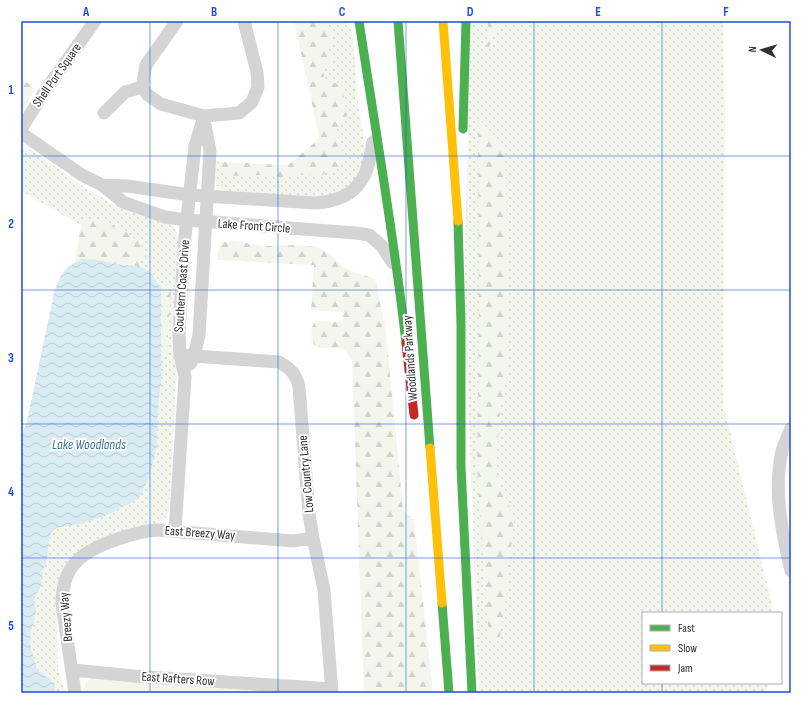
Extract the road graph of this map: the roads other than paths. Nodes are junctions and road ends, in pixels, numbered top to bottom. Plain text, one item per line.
1 (94, 21) edge
2 (177, 21) edge
3 (244, 21) edge
4 (359, 21) edge
5 (398, 21) edge
6 (443, 21) edge
7 (466, 21) edge
8 (142, 87) junction
9 (104, 113) dead end
10 (204, 116) junction
11 (21, 129) edge
12 (375, 130) junction
13 (21, 133) edge
14 (102, 185) junction
15 (190, 195) junction
16 (208, 196) junction
17 (187, 220) junction
18 (206, 222) junction
19 (458, 225) junction
20 (398, 271) junction
21 (180, 355) junction
22 (194, 356) junction
23 (185, 377) junction
24 (415, 424) dead end
25 (791, 428) edge
26 (175, 532) junction
27 (313, 538) junction
28 (90, 550) joint
29 (430, 565) dead end
30 (791, 571) edge
31 (446, 663) junction
32 (72, 670) junction
33 (332, 691) edge
34 (75, 693) edge
35 (449, 693) edge
36 (472, 693) edge

1 - 11 street, Shell Port Square
2 - 8 street
3 - 10 street
4 - 12 main road
5 - 31 main road, Woodlands Parkway
6 - 19 main road
7 - 19 main road
8 - 9 street
8 - 10 street
10 - 15 street, Southern Coast Drive
10 - 16 street, Southern Coast Drive
12 - 16 street, Lake Front Circle
12 - 20 main road
13 - 14 street, Lake Front Circle
14 - 15 street, Lake Front Circle
14 - 17 street, Lake Front Circle
15 - 16 street, Lake Front Circle
15 - 17 street, Southern Coast Drive
16 - 18 street, Southern Coast Drive
17 - 18 street, Lake Front Circle
17 - 21 street, Southern Coast Drive
18 - 20 street, Lake Front Circle
18 - 22 street, Southern Coast Drive
19 - 36 main road
20 - 24 main road
21 - 22 street, Low Country Lane
21 - 23 street, Southern Coast Drive
22 - 23 street, Southern Coast Drive
22 - 27 street, Low Country Lane
23 - 26 street, Southern Coast Drive
25 - 30 street
26 - 27 street, East Breezy Way
26 - 28 street, East Breezy Way
27 - 33 street, Low Country Lane
28 - 32 street, Breezy Way
29 - 31 main road
31 - 35 main road, Woodlands Parkway
32 - 33 street, East Rafters Row
32 - 34 street, Breezy Way

